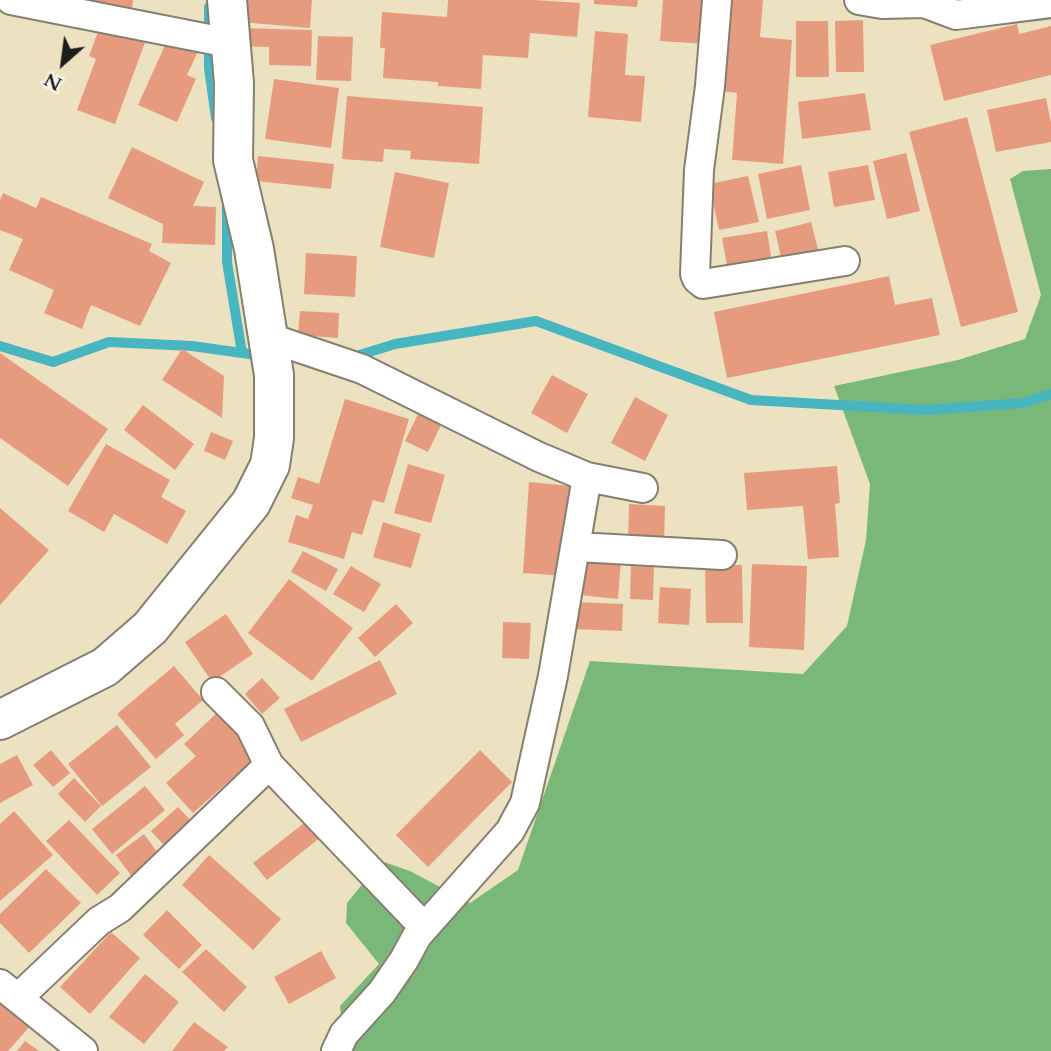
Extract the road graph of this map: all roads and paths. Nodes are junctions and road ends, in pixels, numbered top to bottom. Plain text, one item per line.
1 (11, 0) edge
2 (227, 0) edge
3 (717, 0) edge
4 (859, 0) edge
5 (1051, 2) edge
6 (214, 40) junction
7 (845, 261) dead end
8 (270, 353) junction
9 (587, 477) junction
10 (643, 488) dead end
11 (577, 547) junction
12 (722, 555) dead end
13 (216, 692) dead end
14 (0, 720) edge
15 (270, 765) junction
16 (424, 927) junction
17 (9, 991) edge
18 (83, 1051) edge
19 (335, 1051) edge

1 - 6 street
2 - 6 street
3 - 7 street
4 - 5 street
6 - 8 street
8 - 9 street
8 - 14 street
9 - 10 street
9 - 11 street
11 - 12 street
11 - 16 street
13 - 15 street
15 - 16 street
15 - 17 street
16 - 19 street
17 - 18 street

